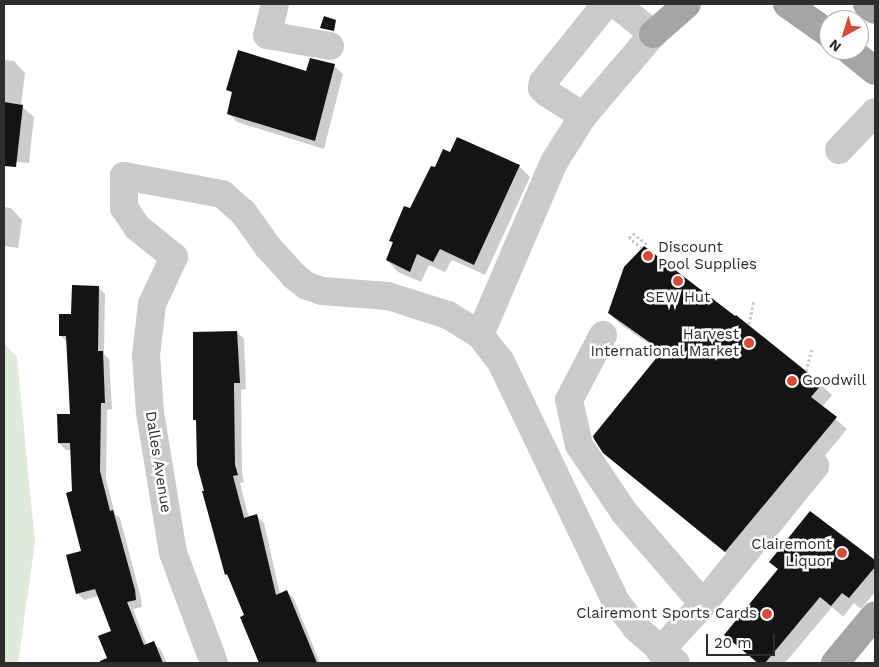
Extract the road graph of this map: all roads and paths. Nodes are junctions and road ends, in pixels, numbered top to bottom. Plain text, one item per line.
1 (275, 4) edge
2 (606, 4) edge
3 (616, 4) edge
4 (672, 4) edge
5 (686, 4) edge
6 (787, 4) edge
7 (867, 4) edge
8 (875, 10) edge
9 (819, 27) edge
10 (653, 34) junction
11 (330, 46) dead end
12 (861, 60) edge
13 (875, 71) edge
14 (875, 112) edge
15 (583, 116) junction
16 (840, 150) dead end
17 (647, 244) dead end
18 (642, 248) dead end
19 (754, 300) dead end
20 (748, 324) dead end
21 (480, 335) junction
22 (603, 335) dead end
23 (812, 348) dead end
24 (806, 371) dead end
25 (815, 466) dead end
26 (703, 604) junction
27 (875, 615) edge
28 (668, 657) edge
29 (214, 663) edge
30 (835, 663) edge

1 - 11 street
2 - 15 street
3 - 10 street
4 - 10 main road
5 - 10 main road
6 - 9 main road
7 - 8 main road
10 - 15 street
12 - 13 main road
14 - 16 street
15 - 21 street
17 - 18 path
19 - 20 path
21 - 28 street
21 - 29 street, Dalles Avenue
22 - 26 street
23 - 24 path
25 - 26 street
26 - 28 street
27 - 30 main road

